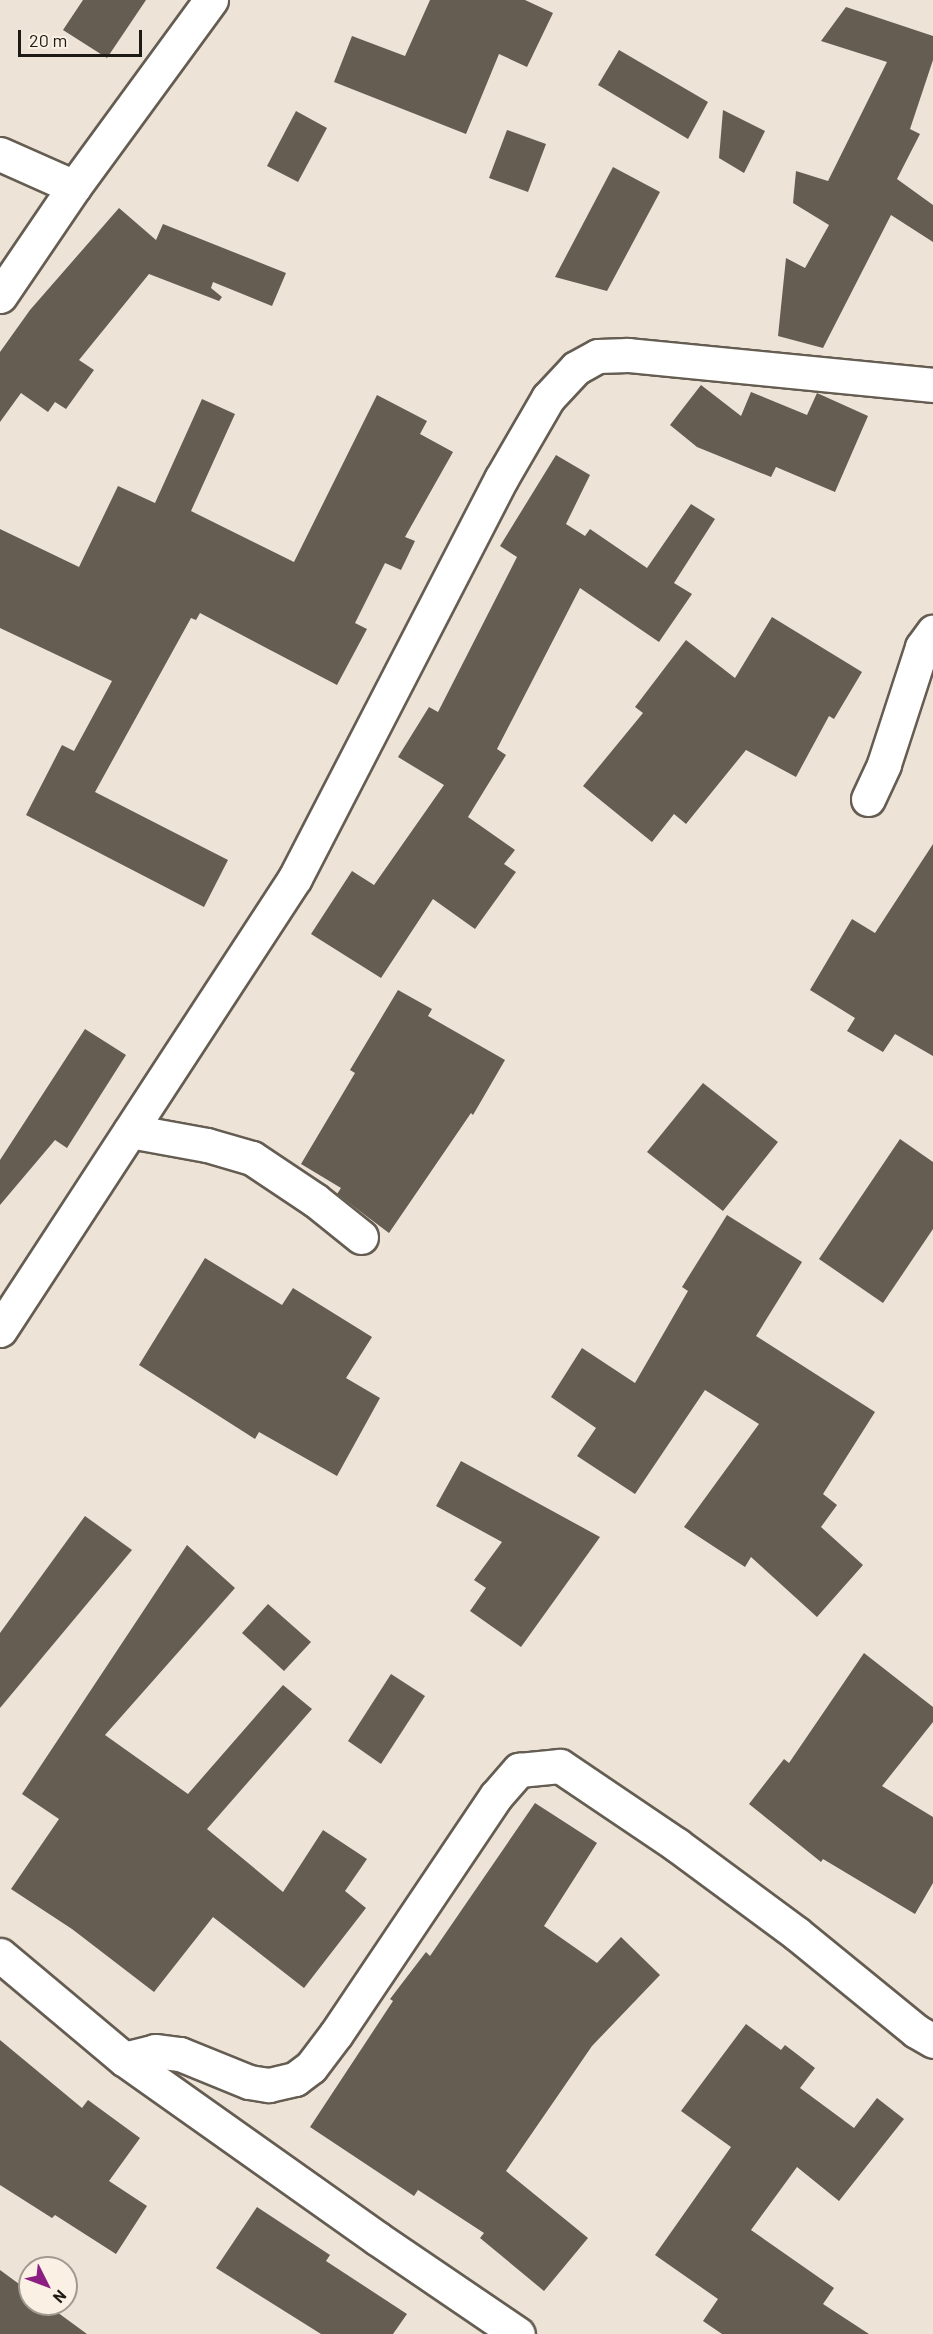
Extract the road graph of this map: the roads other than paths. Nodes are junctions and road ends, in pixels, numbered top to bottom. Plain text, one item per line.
1 (211, 0) edge
2 (0, 154) edge
3 (74, 187) junction
4 (0, 296) edge
5 (933, 385) edge
6 (933, 632) edge
7 (868, 799) dead end
8 (130, 1131) junction
9 (361, 1237) dead end
10 (0, 1330) edge
11 (0, 1955) edge
12 (933, 2041) edge
13 (124, 2059) junction
14 (518, 2334) edge

1 - 3 street
2 - 3 street
3 - 4 street
5 - 8 street
6 - 7 street
8 - 9 street
8 - 10 street
11 - 13 street
12 - 13 street
13 - 14 street

